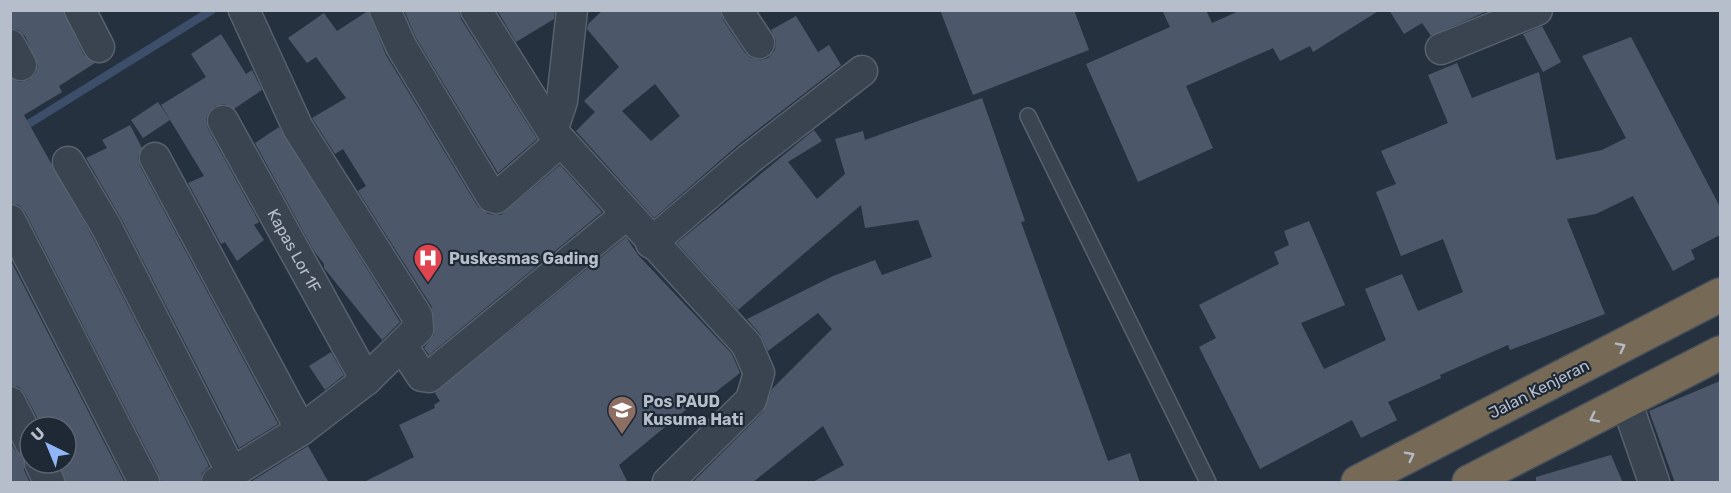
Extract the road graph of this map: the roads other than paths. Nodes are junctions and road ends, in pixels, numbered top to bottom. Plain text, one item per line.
1 (80, 10) edge
2 (385, 10) edge
3 (476, 10) edge
4 (572, 10) edge
5 (737, 10) edge
6 (1537, 10) edge
7 (247, 17) edge
8 (759, 43) dead end
9 (99, 47) dead end
10 (1441, 49) dead end
11 (862, 71) dead end
12 (1028, 116) dead end
13 (223, 122) dead end
14 (556, 137) junction
15 (155, 158) dead end
16 (68, 162) dead end
17 (627, 214) junction
18 (10, 220) edge
19 (651, 243) junction
20 (1720, 295) edge
21 (402, 346) junction
22 (1720, 353) edge
23 (366, 380) junction
24 (1626, 401) junction
25 (10, 402) edge
26 (18, 418) edge
27 (301, 430) junction
28 (225, 478) edge
29 (144, 483) edge
30 (668, 483) edge
31 (1208, 483) edge
32 (1358, 483) edge
33 (1469, 483) edge
34 (1654, 483) edge

1 - 9 street
2 - 14 street
3 - 14 street
4 - 14 street
5 - 8 street
6 - 10 street
7 - 21 street
11 - 19 street
12 - 31 lane
13 - 23 street, Kapas Lor 1F
14 - 17 street
15 - 27 street
16 - 28 street
17 - 19 street
17 - 21 street
18 - 29 street
19 - 30 street
32 -> 20 highway, Jalan Kenjeran
21 - 23 street
22 - 24 highway
23 - 27 street
24 -> 33 highway
24 - 34 street
25 - 26 street
27 - 28 street

